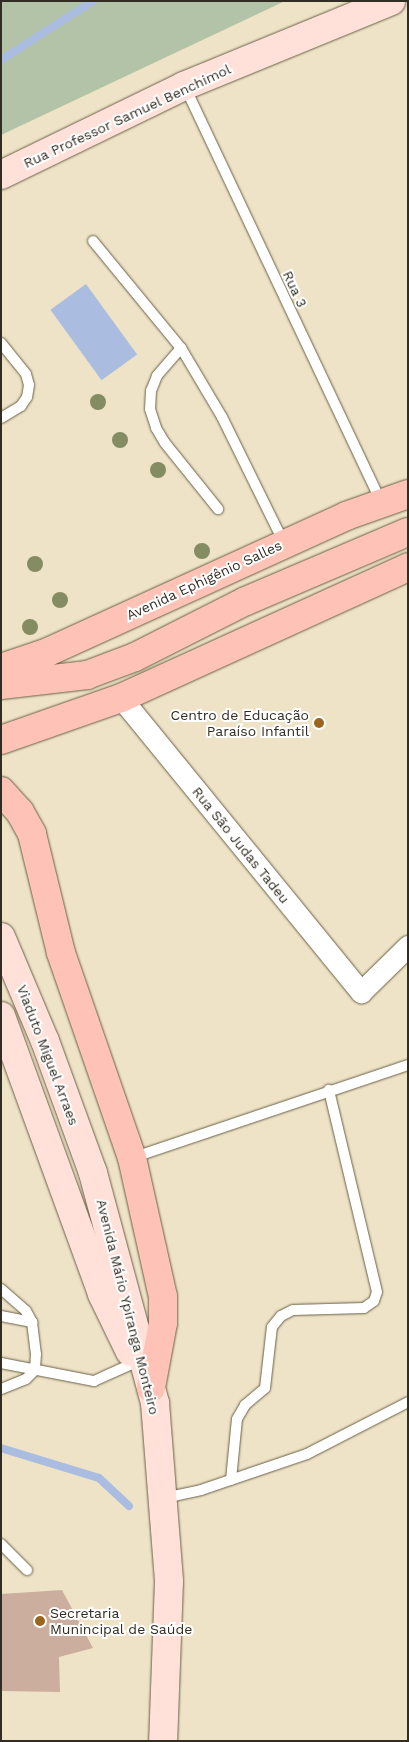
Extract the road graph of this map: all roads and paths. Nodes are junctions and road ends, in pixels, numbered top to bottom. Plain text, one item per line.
1 (391, 1) edge
2 (184, 86) junction
3 (1, 175) edge
4 (92, 242) dead end
5 (1, 343) edge
6 (181, 348) junction
7 (1, 418) edge
8 (408, 494) edge
9 (382, 503) junction
10 (218, 509) dead end
11 (408, 532) edge
12 (284, 543) junction
13 (408, 567) edge
14 (1, 668) edge
15 (1, 686) edge
16 (121, 698) junction
17 (1, 740) edge
18 (1, 791) edge
19 (1, 937) edge
20 (408, 946) edge
21 (1, 1016) edge
22 (408, 1066) edge
23 (329, 1090) junction
24 (132, 1158) junction
25 (93, 1173) joint
26 (1, 1289) edge
27 (1, 1316) edge
28 (32, 1322) junction
29 (136, 1362) junction
30 (1, 1363) edge
31 (35, 1370) junction
32 (151, 1388) junction
33 (1, 1389) edge
34 (408, 1402) edge
35 (231, 1480) junction
36 (164, 1498) junction
37 (1, 1544) edge
38 (27, 1570) dead end
39 (163, 1741) edge

1 - 2 main road, Rua Professor Samuel Benchimol
2 - 3 main road, Rua Professor Samuel Benchimol
2 - 9 lane, Rua 3
4 - 6 lane
5 - 7 lane
6 - 10 lane
6 - 12 lane
8 - 9 main road, Avenida Ephigênio Salles
9 - 12 main road, Avenida Ephigênio Salles
11 - 15 main road
12 - 14 main road, Avenida Ephigênio Salles
13 - 16 main road
16 - 17 main road
16 - 20 street, Rua São Judas Tadeu
18 - 24 main road
19 - 25 main road, Viaduto Miguel Arraes
21 - 29 main road
22 - 23 lane
23 - 24 lane
23 - 35 lane
24 - 32 main road
25 - 32 main road, Avenida Mário Ypiranga Monteiro
26 - 28 lane
27 - 28 lane
28 - 31 lane
29 - 31 lane
29 - 32 main road
30 - 31 lane
31 - 33 lane
32 - 36 main road, Avenida Mário Ypiranga Monteiro
34 - 35 lane
35 - 36 lane
36 - 39 main road, Avenida Mário Ypiranga Monteiro
37 - 38 lane

